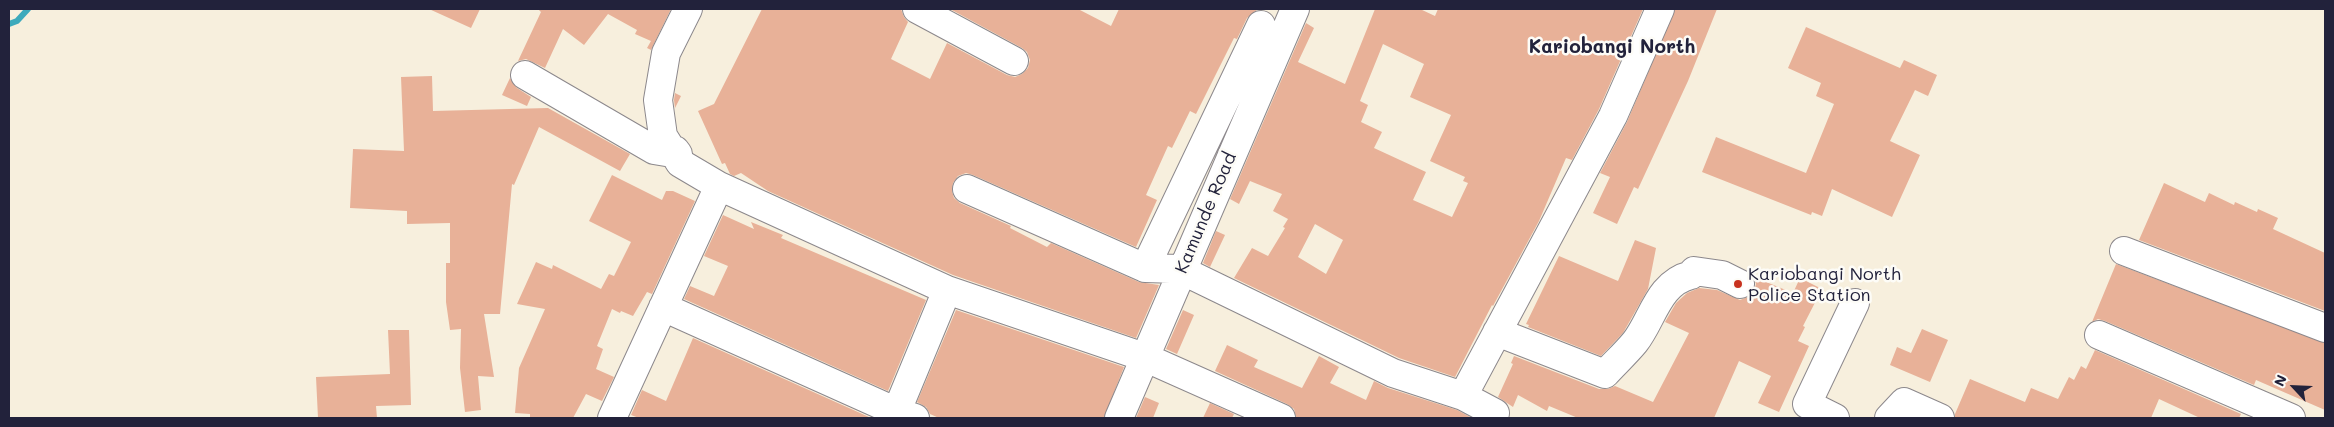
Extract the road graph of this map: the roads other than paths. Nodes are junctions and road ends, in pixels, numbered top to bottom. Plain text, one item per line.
1 (688, 9) edge
2 (917, 9) edge
3 (1296, 9) edge
4 (1660, 9) edge
5 (1262, 25) dead end
6 (1014, 61) dead end
7 (525, 74) dead end
8 (663, 136) junction
9 (719, 186) junction
10 (967, 189) dead end
11 (2124, 251) dead end
12 (1145, 268) junction
13 (1740, 284) dead end
14 (946, 290) junction
15 (1854, 303) dead end
16 (663, 307) junction
17 (2325, 328) edge
18 (1497, 332) junction
19 (2099, 335) dead end
20 (1144, 357) junction
21 (1464, 396) junction
22 (902, 416) edge
23 (1499, 416) edge
24 (612, 418) edge
25 (1119, 418) edge
26 (1280, 418) edge
27 (1835, 418) edge
28 (1889, 418) edge
29 (1940, 418) edge
30 (2291, 418) edge

1 - 8 street
2 - 6 street
3 - 20 street, Kamunde Road
4 - 18 street
5 - 12 street
7 - 8 street
8 - 9 street
9 - 14 street
9 - 16 street
10 - 12 street
11 - 17 street
12 - 21 street
13 - 18 street
14 - 20 street
14 - 22 street
15 - 27 street
16 - 22 street
16 - 24 street
18 - 21 street
19 - 30 street
20 - 25 street, Kamunde Road
20 - 26 street
21 - 23 street
28 - 29 street

